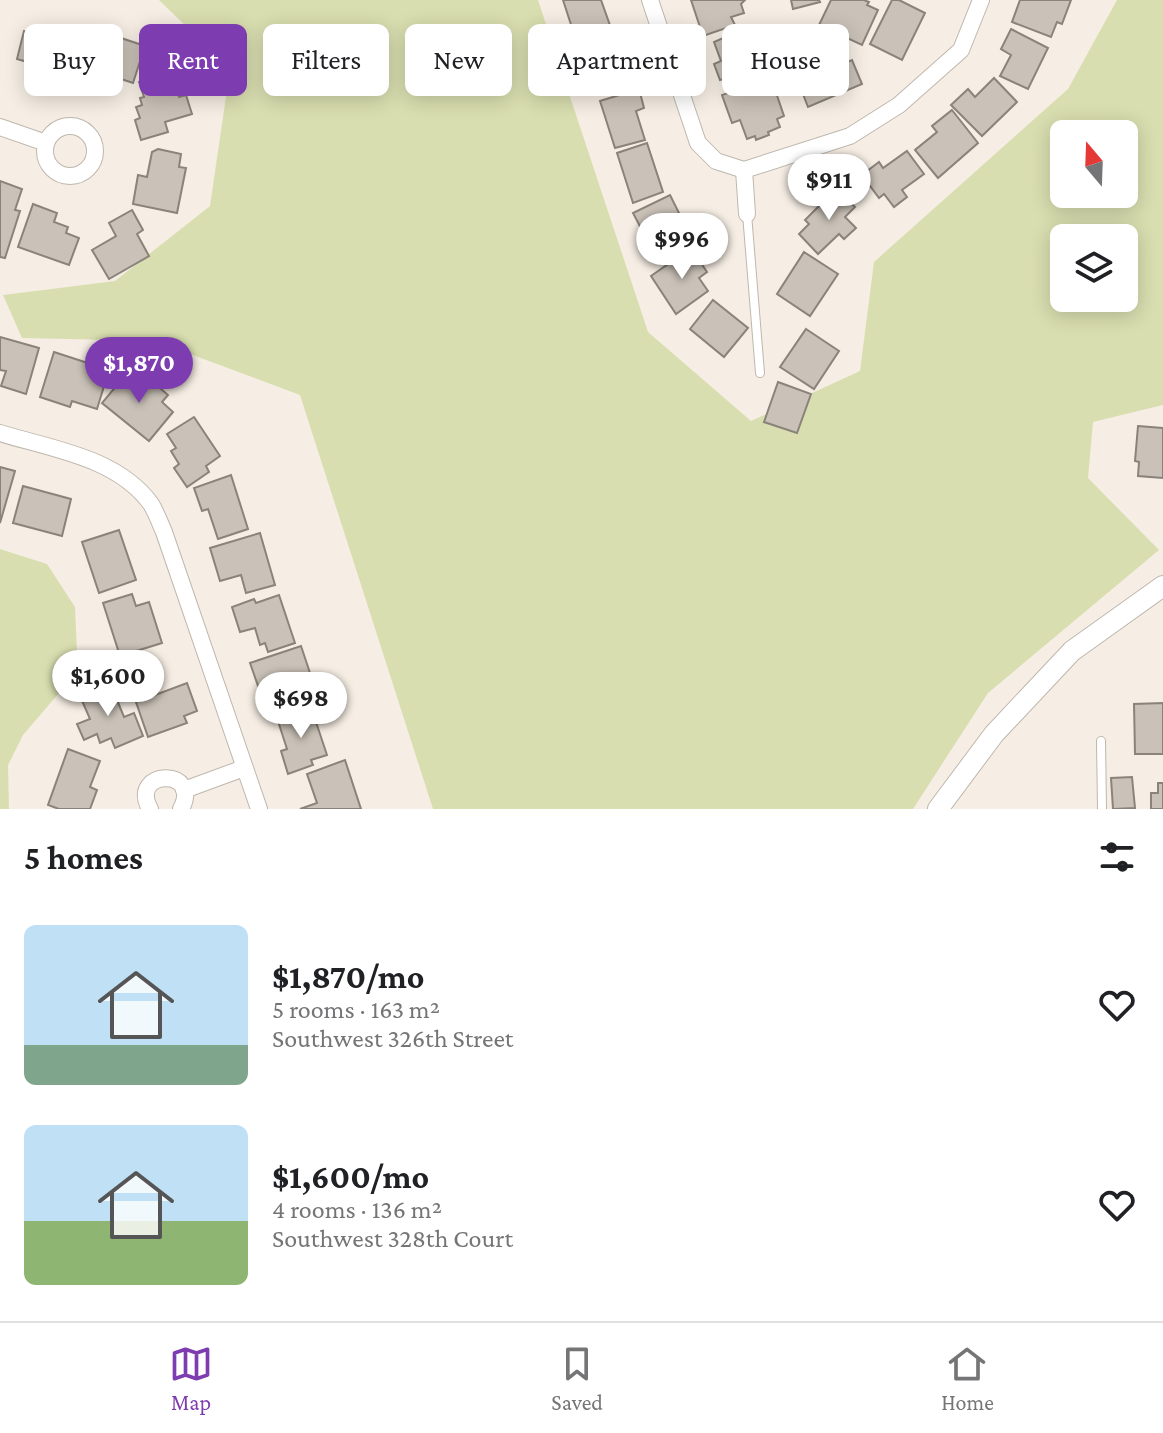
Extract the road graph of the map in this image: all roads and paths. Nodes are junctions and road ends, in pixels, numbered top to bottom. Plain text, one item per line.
1 (650, 0) edge
2 (981, 0) edge
3 (0, 127) edge
4 (46, 143) dead end
5 (744, 170) junction
6 (747, 214) joint
7 (760, 373) dead end
8 (0, 433) edge
9 (1163, 586) edge
10 (1101, 741) dead end
11 (244, 768) junction
12 (184, 790) junction
13 (150, 809) edge
14 (181, 809) edge
15 (259, 809) edge
16 (938, 809) edge
17 (1102, 809) edge

1 - 5 street
2 - 5 street
3 - 4 street
5 - 6 street
6 - 7 lane
8 - 11 street
9 - 16 street
10 - 17 lane
11 - 12 street
11 - 15 street
12 - 13 street
12 - 14 street

